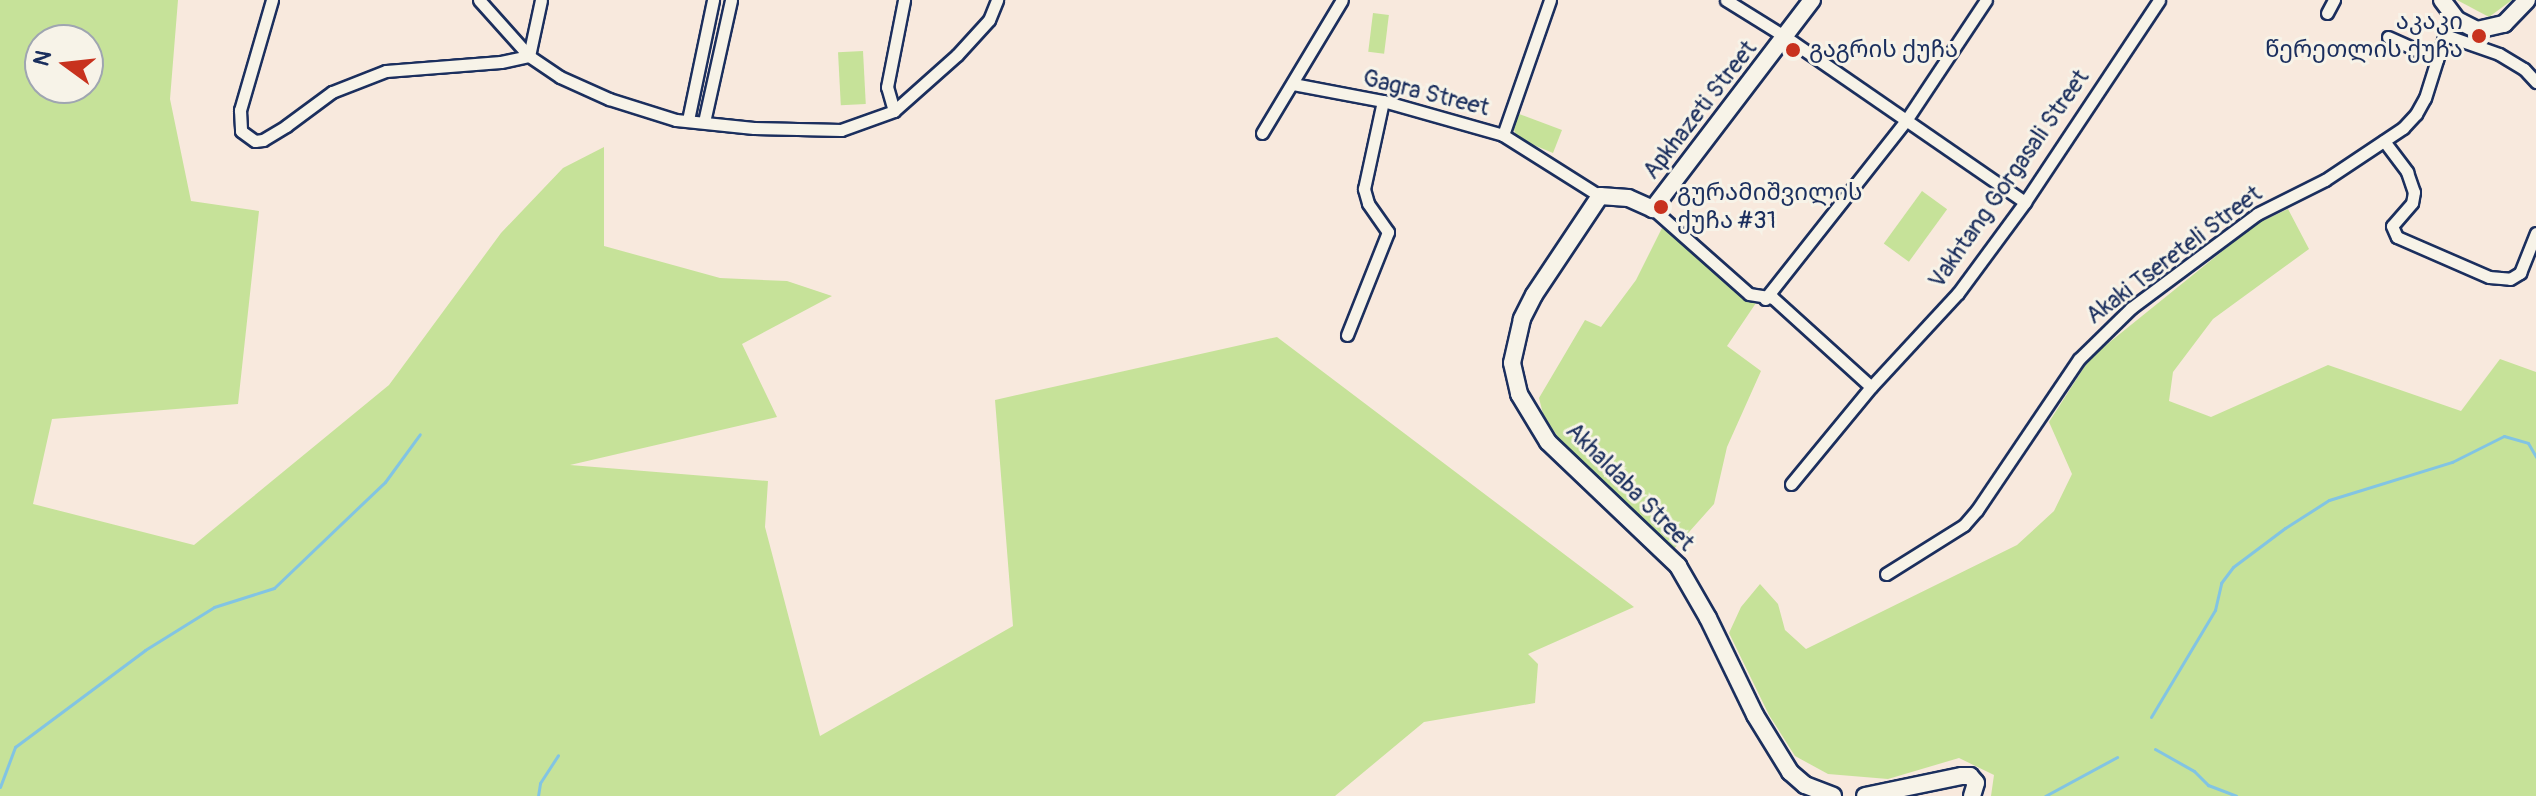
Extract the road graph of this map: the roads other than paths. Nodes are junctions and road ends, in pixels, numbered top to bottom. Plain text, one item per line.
1 (272, 0) edge
2 (479, 0) edge
3 (541, 0) edge
4 (713, 0) edge
5 (731, 0) edge
6 (904, 0) edge
7 (997, 0) edge
8 (1342, 0) edge
9 (1550, 0) edge
10 (1726, 0) edge
11 (1812, 0) edge
12 (1986, 0) edge
13 (2159, 0) edge
14 (2334, 0) edge
15 (2527, 0) edge
16 (2447, 7) edge
17 (2327, 13) dead end
18 (2445, 35) junction
19 (2388, 37) dead end
20 (1787, 38) junction
21 (529, 56) junction
22 (2437, 59) junction
23 (2536, 82) edge
24 (1293, 84) junction
25 (1383, 101) junction
26 (894, 111) junction
27 (688, 120) junction
28 (704, 122) junction
29 (1905, 122) junction
30 (1262, 133) dead end
31 (1503, 135) junction
32 (2384, 141) junction
33 (1600, 196) junction
34 (2025, 202) junction
35 (1653, 209) junction
36 (2536, 233) edge
37 (1765, 299) junction
38 (1347, 335) dead end
39 (1871, 387) junction
40 (1791, 484) dead end
41 (1886, 574) dead end
42 (1833, 796) edge
43 (1865, 796) edge
44 (1972, 796) edge

1 - 21 street
2 - 21 street
3 - 21 street
4 - 27 street
5 - 28 street
6 - 26 street
7 - 26 street
8 - 24 street
9 - 31 street, Gagra Street
10 - 20 street
11 - 20 street, Apkhazeti Street
12 - 29 street
13 - 34 street, Vakhtang Gorgasali Street
14 - 17 street
15 - 16 street
16 - 18 street, Akaki Tsereteli Street
18 - 22 street, Akaki Tsereteli Street
18 - 23 street
19 - 22 street
20 - 29 street
20 - 35 street, Apkhazeti Street
21 - 27 street
22 - 32 street, Akaki Tsereteli Street
24 - 25 street, Gagra Street
24 - 30 street
25 - 31 street, Gagra Street
25 - 38 street
26 - 28 street
27 - 28 street
29 - 34 street
29 - 37 street
31 - 33 street
32 - 36 street
32 - 41 street, Akaki Tsereteli Street
33 - 35 street
33 - 42 street, Akhaldaba Street
34 - 39 street, Vakhtang Gorgasali Street
35 - 37 street
37 - 39 street
39 - 40 street, Vakhtang Gorgasali Street
43 - 44 street

